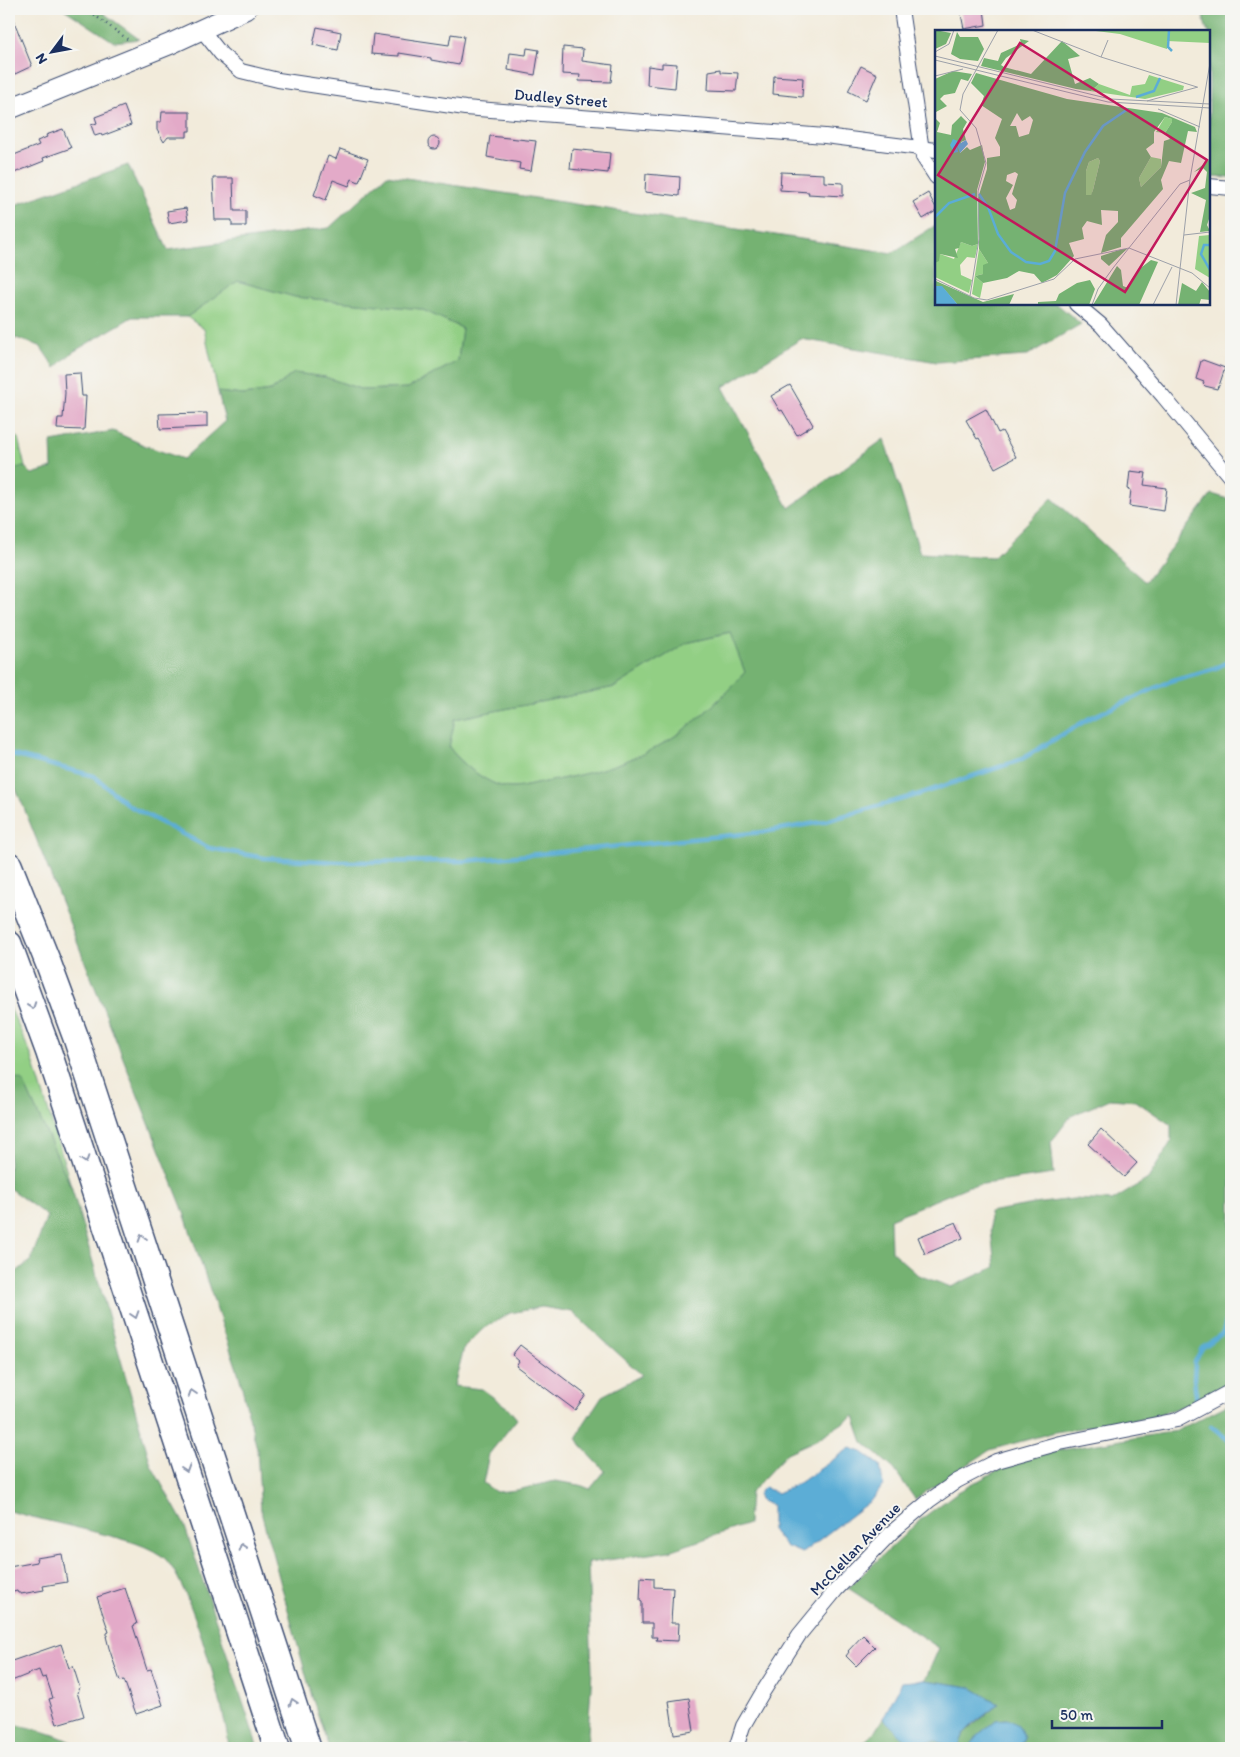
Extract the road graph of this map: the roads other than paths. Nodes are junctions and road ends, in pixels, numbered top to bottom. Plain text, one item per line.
1 (246, 9) edge
2 (901, 9) edge
3 (202, 30) junction
4 (9, 109) edge
5 (922, 147) junction
6 (935, 150) edge
7 (935, 175) edge
8 (1210, 186) edge
9 (1231, 188) edge
10 (1077, 305) edge
11 (1231, 478) edge
12 (9, 865) edge
13 (9, 944) edge
14 (1231, 1391) edge
15 (277, 1748) edge
16 (308, 1748) edge
17 (736, 1748) edge

1 - 3 main road
2 - 5 street
3 - 4 main road
3 - 5 street, Dudley Street
5 - 6 street, Dudley Street
5 - 7 street
8 - 9 street
10 - 11 street
16 -> 12 highway
13 -> 15 highway
14 - 17 street, McClellan Avenue

